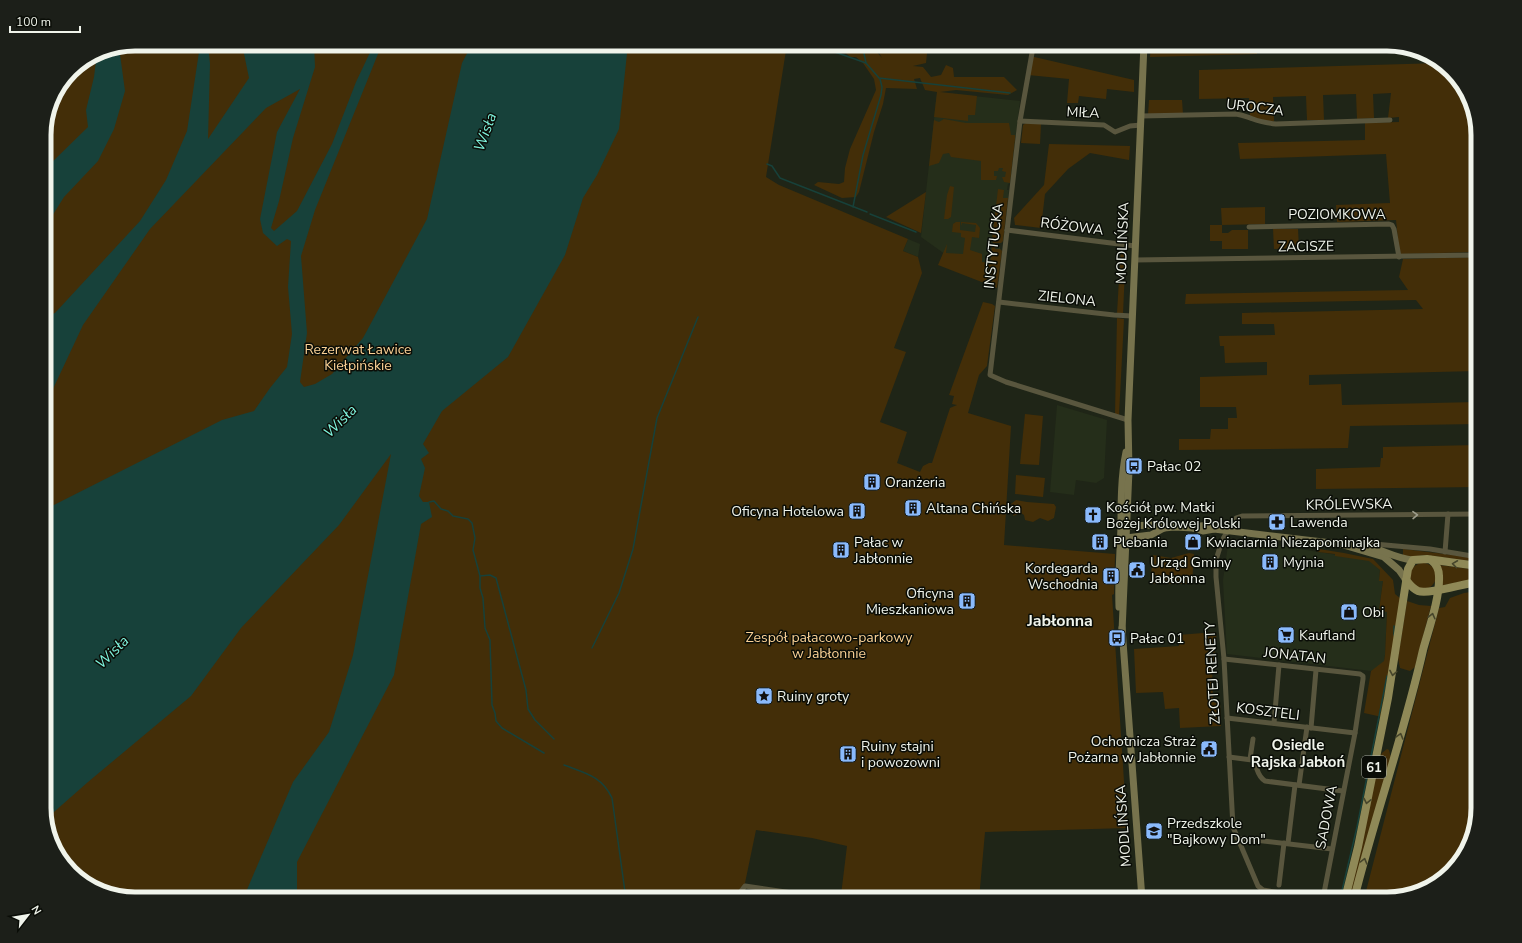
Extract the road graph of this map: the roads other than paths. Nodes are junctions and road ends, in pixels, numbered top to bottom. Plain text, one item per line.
1 (1032, 51) edge
2 (1144, 51) edge
3 (1141, 116) junction
4 (1390, 120) dead end
5 (1020, 121) junction
6 (1141, 125) junction
7 (1249, 227) dead end
8 (1007, 230) junction
9 (1135, 246) junction
10 (1471, 255) edge
11 (1399, 257) junction
12 (1134, 260) junction
13 (999, 302) junction
14 (1132, 316) junction
15 (1128, 420) junction
16 (1448, 514) junction
17 (1471, 514) edge
18 (1123, 528) junction
19 (1164, 528) junction
20 (1227, 531) junction
21 (1126, 538) junction
22 (1356, 543) junction
23 (1340, 544) junction
24 (1445, 552) junction
25 (1471, 556) edge
26 (1413, 560) junction
27 (1431, 560) junction
28 (1471, 565) edge
29 (1406, 580) junction
30 (1471, 583) edge
31 (1438, 590) junction
32 (1122, 631) junction
33 (1224, 659) junction
34 (1279, 665) junction
35 (1316, 670) junction
36 (1363, 676) joint
37 (1227, 718) junction
38 (1274, 723) junction
39 (1309, 727) junction
40 (1355, 733) junction
41 (1253, 740) dead end
42 (1229, 757) junction
43 (1250, 759) junction
44 (1297, 785) junction
45 (1343, 791) junction
46 (1237, 838) junction
47 (1286, 843) junction
48 (1332, 848) junction
49 (1279, 886) dead end
50 (740, 892) edge
51 (786, 892) edge
52 (1141, 892) edge
53 (1274, 892) edge
54 (1324, 892) edge
55 (1347, 892) edge
56 (1356, 892) edge

1 - 5 street, INSTYTUCKA
2 - 3 main road, MODLIŃSKA
3 - 4 street, UROCZA
3 - 6 main road, MODLIŃSKA
5 - 6 street, MIŁA
5 - 8 street, INSTYTUCKA
6 - 9 main road, MODLIŃSKA
7 - 11 street, POZIOMKOWA
8 - 9 street, RÓŻOWA
8 - 13 street, INSTYTUCKA
9 - 12 main road, MODLIŃSKA
10 - 11 street, ZACISZE
11 - 12 street, ZACISZE
12 - 14 main road, MODLIŃSKA
13 - 14 street, ZIELONA
13 - 15 street, INSTYTUCKA
14 - 15 main road, MODLIŃSKA
15 - 18 main road, MODLIŃSKA
16 - 17 street, KRÓLEWSKA
20 -> 16 street, KRÓLEWSKA
16 - 24 street
18 - 19 main road
18 - 21 main road, MODLIŃSKA
18 - 32 main road, MODLIŃSKA
19 - 20 main road
19 - 21 main road
20 - 23 main road
20 - 33 street, ZŁOTEJ RENETY
21 - 32 main road, MODLIŃSKA
22 - 23 main road
22 - 24 street
22 - 26 main road
23 - 29 main road
24 - 25 street
26 - 27 main road
26 - 29 main road, 61
28 -> 27 main road
27 - 31 main road
29 - 31 main road
29 -> 55 main road, 61
30 - 31 main road
56 -> 31 main road, 61
32 - 52 main road, MODLIŃSKA
33 - 34 street, JONATAN
33 - 37 street, ZŁOTEJ RENETY
34 - 35 street, JONATAN
34 - 38 street
35 - 36 street, JONATAN
35 - 39 street, KOSZTELI
36 - 40 street, SADOWA
37 - 38 street, KOSZTELI
37 - 42 street, ZŁOTEJ RENETY
38 - 39 street, KOSZTELI
39 - 40 street, KOSZTELI
39 - 44 street, KOSZTELI
40 - 45 street, SADOWA
41 - 43 street
42 - 43 street
42 - 46 street, ZŁOTEJ RENETY
43 - 44 street
44 - 45 street
44 - 47 street, KOSZTELI
45 - 48 street, SADOWA
46 - 47 street
46 - 53 street, ZŁOTEJ RENETY
47 - 48 street
47 - 49 street, KOSZTELI
48 - 54 street, SADOWA
50 - 51 street

